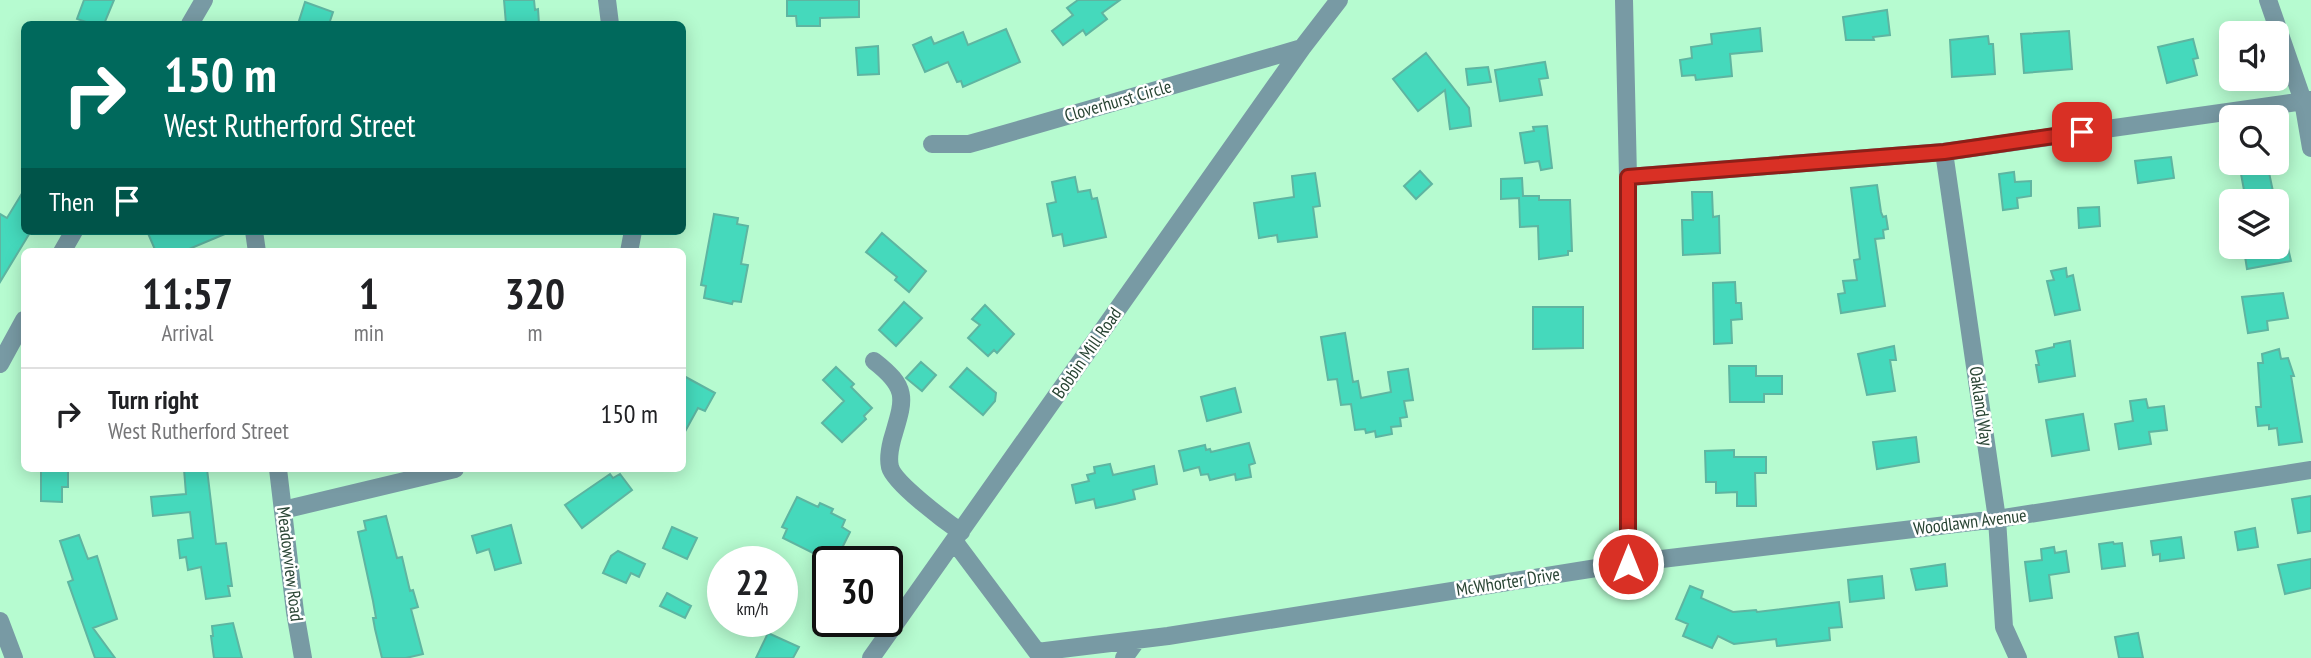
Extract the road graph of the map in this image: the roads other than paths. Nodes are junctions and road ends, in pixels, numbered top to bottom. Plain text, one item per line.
1 (204, 0) edge
2 (607, 0) edge
3 (1339, 0) edge
4 (1625, 0) edge
5 (2268, 0) edge
6 (192, 21) edge
7 (610, 21) edge
8 (1302, 48) junction
9 (2307, 100) edge
10 (932, 144) dead end
11 (2311, 148) edge
12 (1944, 152) junction
13 (1628, 177) junction
14 (21, 325) edge
15 (874, 361) dead end
16 (0, 363) edge
17 (2311, 470) edge
18 (278, 472) edge
19 (442, 472) edge
20 (283, 510) junction
21 (1997, 519) junction
22 (958, 537) junction
23 (1628, 564) junction
24 (0, 621) edge
25 (1137, 640) junction
26 (1039, 655) edge
27 (14, 658) edge
28 (303, 658) edge
29 (871, 658) edge
30 (1124, 658) edge
31 (2018, 658) edge

1 - 6 street
2 - 7 street
3 - 8 street, Bobbin Mill Road
4 - 13 street
5 - 9 street
8 - 10 street, Cloverhurst Circle
8 - 22 street, Bobbin Mill Road
9 - 11 street
9 - 12 street
12 - 13 street
12 - 21 street, Oakland Way
13 - 23 street
14 - 16 street
15 - 22 street, McWhorter Drive
17 - 21 street, Woodlawn Avenue
18 - 20 street, Meadowview Road
19 - 20 street
20 - 28 street, Meadowview Road
21 - 23 street, Woodlawn Avenue
21 - 31 street, Oakland Way
22 - 26 street, McWhorter Drive
22 - 29 street, Bobbin Mill Road
23 - 25 street, McWhorter Drive
24 - 27 street
25 - 26 street, McWhorter Drive
25 - 30 street

